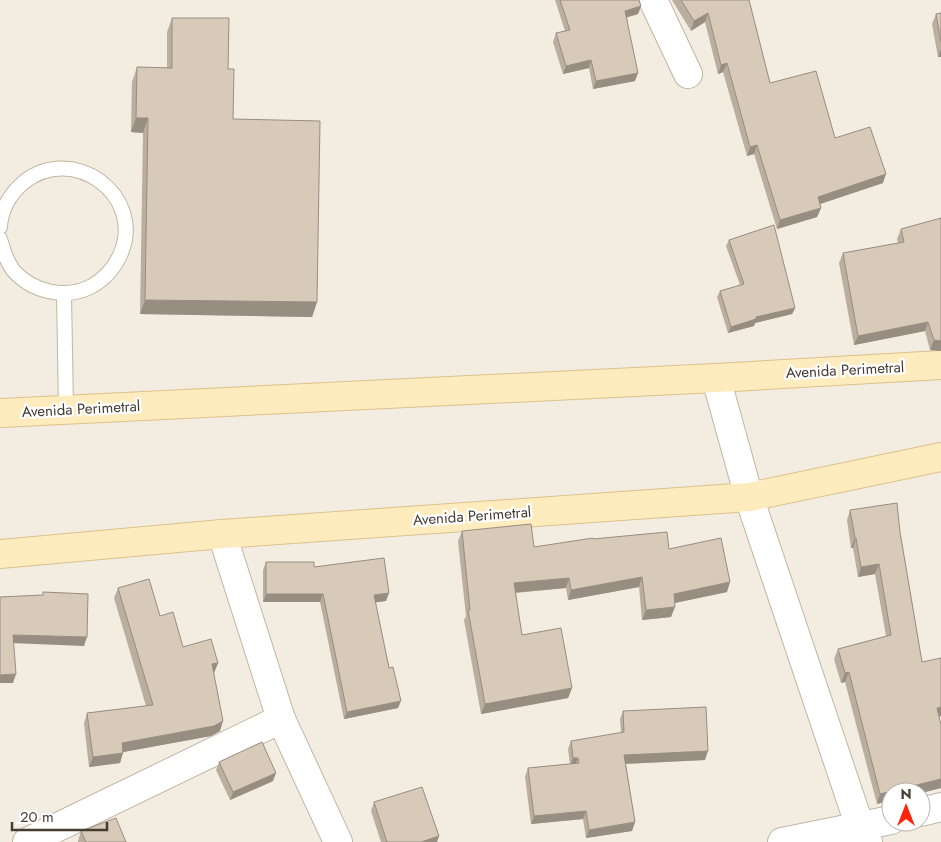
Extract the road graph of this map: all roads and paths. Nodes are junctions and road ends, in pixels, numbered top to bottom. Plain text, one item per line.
1 (653, 0) edge
2 (688, 74) dead end
3 (0, 227) edge
4 (0, 239) edge
5 (64, 293) junction
6 (941, 365) edge
7 (716, 378) junction
8 (66, 410) junction
9 (0, 413) edge
10 (941, 457) edge
11 (749, 497) junction
12 (222, 534) junction
13 (0, 554) edge
14 (281, 719) junction
15 (881, 825) edge
16 (864, 834) edge
17 (27, 842) edge
18 (338, 842) edge
19 (782, 842) edge

1 - 2 street
3 - 5 lane
4 - 5 lane
5 - 8 lane
6 - 7 main road, Avenida Perimetral
7 - 8 main road, Avenida Perimetral
7 - 11 street
8 - 9 main road, Avenida Perimetral
10 - 11 main road, Avenida Perimetral
11 - 12 main road, Avenida Perimetral
11 - 16 street
12 - 13 main road, Avenida Perimetral
12 - 14 street
14 - 17 street
14 - 18 street
15 - 16 street
16 - 19 street

